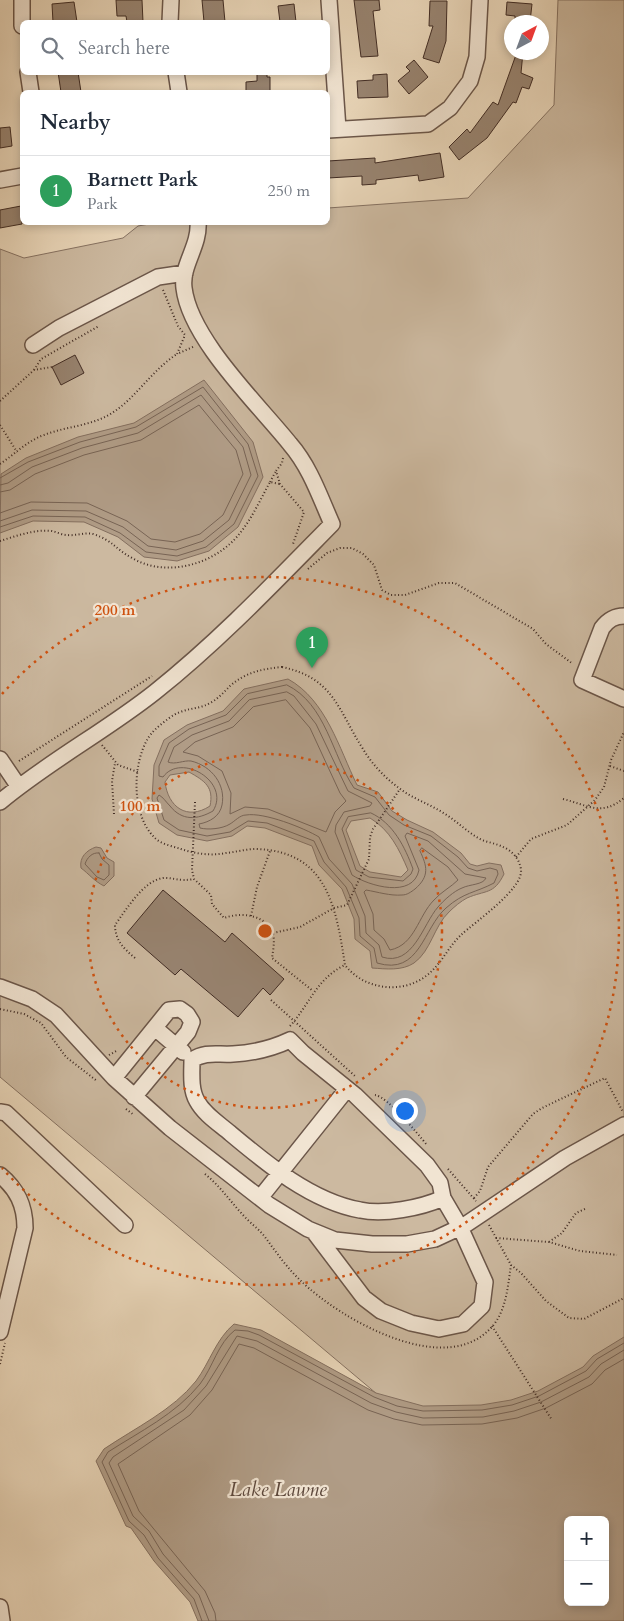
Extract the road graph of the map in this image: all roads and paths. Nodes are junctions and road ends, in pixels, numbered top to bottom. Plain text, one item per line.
1 (22, 0) edge
2 (171, 0) edge
3 (329, 0) edge
4 (480, 0) edge
5 (22, 20) edge
6 (170, 20) edge
7 (330, 20) edge
8 (330, 32) edge
9 (28, 75) edge
10 (176, 75) edge
11 (30, 90) edge
12 (179, 90) edge
13 (333, 130) edge
14 (20, 176) edge
15 (0, 180) edge
16 (198, 225) edge
17 (184, 272) junction
18 (99, 326) dead end
19 (185, 335) dead end
20 (33, 345) dead end
21 (196, 346) dead end
22 (177, 354) dead end
23 (52, 367) dead end
24 (34, 370) junction
25 (0, 401) edge
26 (0, 425) edge
27 (18, 452) junction
28 (283, 452) dead end
29 (0, 464) edge
30 (276, 471) junction
31 (270, 482) junction
32 (280, 484) junction
33 (0, 541) edge
34 (292, 545) dead end
35 (293, 564) junction
36 (624, 616) edge
37 (155, 674) dead end
38 (584, 675) junction
39 (624, 699) edge
40 (624, 732) edge
41 (95, 735) junction
42 (115, 763) junction
43 (3, 764) edge
44 (610, 766) junction
45 (624, 771) edge
46 (138, 772) junction
47 (19, 787) junction
48 (400, 789) junction
49 (624, 798) edge
50 (563, 799) dead end
51 (0, 802) edge
52 (195, 802) dead end
53 (589, 808) junction
54 (114, 814) dead end
55 (270, 851) junction
56 (194, 853) junction
57 (516, 857) junction
58 (194, 879) junction
59 (334, 908) junction
60 (251, 916) junction
61 (273, 933) junction
62 (135, 958) dead end
63 (345, 964) junction
64 (0, 987) edge
65 (313, 992) junction
66 (155, 1028) junction
67 (288, 1028) dead end
68 (176, 1046) junction
69 (125, 1047) dead end
70 (192, 1060) junction
71 (100, 1063) junction
72 (114, 1078) junction
73 (347, 1089) junction
74 (134, 1096) junction
75 (0, 1112) edge
76 (624, 1114) edge
77 (624, 1125) edge
78 (279, 1172) junction
79 (0, 1175) edge
80 (260, 1198) junction
81 (443, 1198) junction
82 (474, 1198) dead end
83 (585, 1209) dead end
84 (124, 1224) dead end
85 (460, 1227) junction
86 (313, 1231) junction
87 (496, 1238) dead end
88 (549, 1242) junction
89 (617, 1255) dead end
90 (492, 1326) dead end
91 (0, 1332) edge
92 (552, 1420) dead end
93 (0, 1606) edge
94 (2, 1621) edge

1 - 5 street
2 - 6 street
3 - 7 street
4 - 13 street
8 - 13 street
9 - 11 street
10 - 12 street
14 - 15 street
16 - 17 street
17 - 20 street
17 - 35 street
18 - 24 path
19 - 21 path
22 - 27 path
23 - 24 path
24 - 25 path
26 - 27 path
27 - 29 path
28 - 30 path
30 - 31 path
30 - 32 path
31 - 32 path
31 - 33 path
32 - 34 path
35 - 38 path
35 - 41 street
36 - 38 street
37 - 43 path
38 - 39 street
40 - 44 path
41 - 42 path
41 - 47 street
42 - 46 path
42 - 54 path
43 - 47 street
44 - 45 path
44 - 53 path
46 - 48 path
46 - 56 path
47 - 51 street
48 - 57 path
48 - 59 path
49 - 53 path
50 - 53 path
52 - 56 path
53 - 57 path
55 - 56 path
55 - 59 path
55 - 60 path
56 - 58 path
57 - 63 path
58 - 60 path
58 - 62 path
59 - 61 path
59 - 63 path
60 - 61 path
61 - 65 path
63 - 65 path
64 - 71 street
65 - 67 path
66 - 68 street
66 - 68 street
66 - 72 street
68 - 70 street
68 - 74 street
69 - 71 path
70 - 73 street
70 - 78 street
71 - 72 street
72 - 74 street
73 - 78 street
73 - 81 street
74 - 80 street
75 - 84 street
76 - 82 path
77 - 85 street
78 - 80 street
78 - 81 street
79 - 91 street
80 - 86 street
81 - 85 street
83 - 88 path
85 - 86 street
85 - 86 street
87 - 88 path
88 - 89 path
90 - 92 path
93 - 94 street

